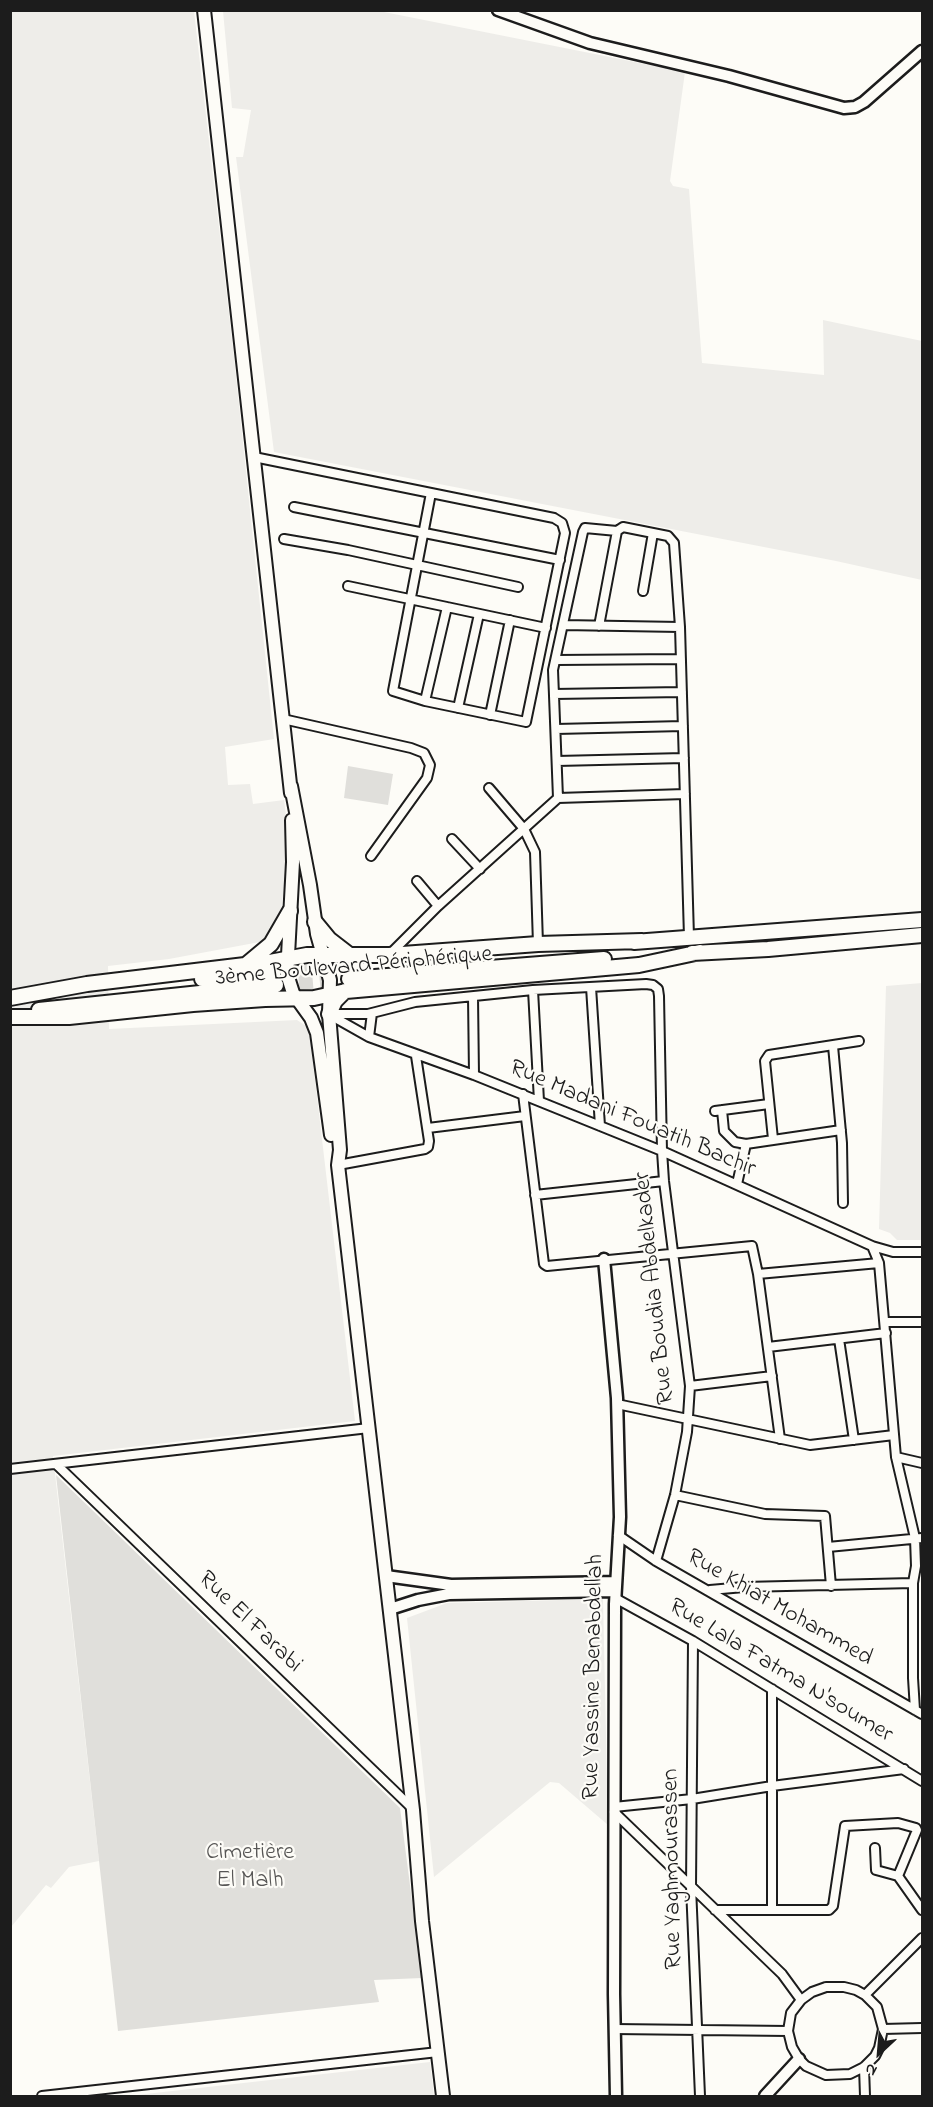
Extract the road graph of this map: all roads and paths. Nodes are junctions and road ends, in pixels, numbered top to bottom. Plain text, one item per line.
1 (204, 10) edge
2 (498, 10) edge
3 (922, 51) edge
4 (254, 457) junction
5 (432, 493) junction
6 (294, 507) dead end
7 (617, 531) junction
8 (653, 532) junction
9 (423, 533) junction
10 (284, 539) dead end
11 (560, 560) junction
12 (417, 566) junction
13 (348, 586) dead end
14 (519, 587) dead end
15 (643, 591) dead end
16 (410, 599) junction
17 (447, 607) junction
18 (479, 614) junction
19 (510, 620) junction
20 (563, 625) junction
21 (599, 626) junction
22 (680, 627) junction
23 (546, 628) junction
24 (681, 659) junction
25 (556, 660) junction
26 (682, 692) junction
27 (554, 694) junction
28 (425, 701) junction
29 (458, 708) junction
30 (490, 715) junction
31 (283, 719) junction
32 (683, 726) junction
33 (556, 729) junction
34 (684, 758) junction
35 (557, 761) junction
36 (291, 786) junction
37 (489, 788) dead end
38 (685, 794) junction
39 (558, 798) junction
40 (524, 829) junction
41 (452, 839) dead end
42 (371, 856) dead end
43 (480, 869) junction
44 (417, 881) dead end
45 (438, 906) junction
46 (290, 911) junction
47 (922, 920) edge
48 (315, 922) junction
49 (922, 935) edge
50 (689, 937) junction
51 (642, 941) junction
52 (538, 944) junction
53 (389, 955) junction
54 (323, 956) junction
55 (287, 959) junction
56 (246, 965) junction
57 (348, 973) junction
58 (591, 987) junction
59 (533, 990) junction
60 (330, 995) junction
61 (473, 997) junction
62 (10, 999) edge
63 (297, 999) junction
64 (372, 1013) junction
65 (329, 1014) junction
66 (10, 1016) edge
67 (69, 1017) junction
68 (72, 1032) dead end
69 (369, 1037) junction
70 (859, 1041) dead end
71 (833, 1046) junction
72 (416, 1056) junction
73 (474, 1075) junction
74 (523, 1094) junction
75 (539, 1101) junction
76 (769, 1104) junction
77 (525, 1116) junction
78 (600, 1126) junction
79 (428, 1128) junction
80 (841, 1130) junction
81 (773, 1139) junction
82 (746, 1144) junction
83 (662, 1151) junction
84 (338, 1165) junction
85 (664, 1181) junction
86 (737, 1184) junction
87 (535, 1195) junction
88 (843, 1203) dead end
89 (872, 1246) junction
90 (922, 1252) edge
91 (673, 1253) junction
92 (604, 1259) junction
93 (879, 1263) junction
94 (758, 1274) junction
95 (885, 1322) junction
96 (922, 1322) edge
97 (886, 1333) junction
98 (839, 1339) junction
99 (768, 1347) junction
100 (772, 1376) junction
101 (690, 1386) junction
102 (617, 1404) junction
103 (687, 1419) junction
104 (369, 1428) junction
105 (894, 1435) junction
106 (780, 1439) junction
107 (854, 1440) junction
108 (896, 1457) junction
109 (922, 1463) edge
110 (57, 1465) junction
111 (10, 1469) edge
112 (675, 1495) junction
113 (618, 1535) junction
114 (919, 1538) edge
115 (828, 1547) junction
116 (656, 1561) junction
117 (386, 1576) junction
118 (913, 1583) junction
119 (831, 1586) junction
120 (616, 1590) junction
121 (710, 1590) junction
122 (918, 1602) edge
123 (390, 1609) junction
124 (693, 1641) junction
125 (913, 1678) junction
126 (922, 1679) edge
127 (772, 1689) junction
128 (919, 1712) edge
129 (905, 1769) junction
130 (922, 1781) edge
131 (772, 1786) junction
132 (692, 1799) junction
133 (413, 1809) junction
134 (614, 1810) junction
135 (875, 1848) dead end
136 (898, 1876) junction
137 (691, 1887) junction
138 (772, 1909) junction
139 (715, 1910) junction
140 (922, 1910) edge
141 (922, 1938) edge
142 (865, 1995) junction
143 (801, 2000) junction
144 (922, 2028) edge
145 (614, 2029) junction
146 (697, 2029) junction
147 (883, 2029) junction
148 (788, 2031) junction
149 (438, 2052) junction
150 (799, 2059) junction
151 (864, 2067) junction
152 (42, 2097) edge
153 (443, 2097) edge
154 (616, 2097) edge
155 (700, 2097) edge
156 (765, 2097) edge
157 (865, 2097) edge

1 - 4 main road
2 - 3 street
4 - 5 street
4 - 31 main road
5 - 9 street
5 - 11 street
6 - 9 street
7 - 8 street
7 - 20 street
7 - 21 street
8 - 15 street
8 - 22 street
9 - 11 street
9 - 12 street
10 - 12 street
11 - 23 street
12 - 14 street
12 - 16 street
13 - 16 street
16 - 17 street
16 - 28 street
17 - 18 street
17 - 28 street
18 - 19 street
18 - 29 street
19 - 23 street
19 - 30 street
20 - 21 street
20 - 25 street
21 - 22 street
22 - 24 street
23 - 30 street
24 - 25 street
24 - 26 street
25 - 27 street
26 - 27 street
26 - 32 street
27 - 33 street
28 - 29 street
29 - 30 street
31 - 36 main road
31 - 42 street
32 - 33 street
32 - 34 street
33 - 35 street
34 - 35 street
34 - 38 street
35 - 39 street
36 - 46 main road
36 - 48 main road
37 - 40 street
38 - 39 street
38 - 50 street
39 - 40 street
40 - 43 street
40 - 52 street
41 - 43 street
43 - 45 street
44 - 45 street
45 - 53 street
46 - 55 main road
46 - 56 highway
47 - 50 highway
48 - 54 main road
48 - 57 highway
49 - 57 highway, 3ème Boulevard Périphérique
50 - 51 highway
51 - 52 highway
51 - 57 highway
52 - 53 highway
53 - 57 highway
54 - 55 highway
54 - 57 highway
54 - 60 main road
55 - 56 highway
55 - 63 main road
56 - 62 highway
57 - 60 highway, 3ème Boulevard Périphérique
57 - 65 highway
58 - 59 street
58 - 78 street
58 - 83 street, Rue Boudia Abdelkader
59 - 61 street
59 - 75 street
60 - 63 highway, 3ème Boulevard Périphérique
60 - 65 main road
61 - 64 street
61 - 73 street
62 - 66 highway
63 - 67 highway, 3ème Boulevard Périphérique
63 - 84 main road
64 - 65 street
64 - 69 street
65 - 69 street, Rue Madani Fouatih Bachir
65 - 84 main road
66 - 67 highway, 3ème Boulevard Périphérique
67 - 68 highway
69 - 72 street, Rue Madani Fouatih Bachir
70 - 71 street
71 - 76 street
71 - 80 street
72 - 73 street, Rue Madani Fouatih Bachir
72 - 79 street
73 - 74 street, Rue Madani Fouatih Bachir
74 - 75 street, Rue Madani Fouatih Bachir
74 - 77 street
75 - 78 street, Rue Madani Fouatih Bachir
76 - 81 street
76 - 82 street
77 - 79 street
77 - 87 street
78 - 83 street, Rue Madani Fouatih Bachir
79 - 84 street
80 - 81 street
80 - 88 street
81 - 82 street
82 - 86 street
83 - 85 street, Rue Boudia Abdelkader
83 - 86 street, Rue Madani Fouatih Bachir
84 - 104 main road
85 - 87 street
85 - 91 street, Rue Boudia Abdelkader
86 - 89 street, Rue Madani Fouatih Bachir
87 - 92 street
89 - 90 street, Rue Madani Fouatih Bachir
89 - 93 street
91 - 92 street
91 - 94 street
91 - 101 street, Rue Boudia Abdelkader
92 - 102 street, Rue Yassine Benabdellah
93 - 94 street
93 - 95 street
94 - 99 street
95 - 96 street
95 - 97 street
97 - 98 street
97 - 105 street
98 - 99 street
98 - 107 street
99 - 100 street
100 - 101 street
100 - 106 street
101 - 103 street, Rue Boudia Abdelkader
102 - 103 street
102 - 113 street, Rue Yassine Benabdellah
103 - 106 street
103 - 112 street, Rue Boudia Abdelkader
104 - 110 street
104 - 117 main road
105 - 107 street
105 - 108 street
106 - 107 street
108 - 109 street
108 - 114 street
110 - 111 street
110 - 133 street, Rue El Farabi
112 - 115 street
112 - 116 street, Rue Boudia Abdelkader
113 - 116 street, Rue Khiat Mohammed
113 - 120 street, Rue Yassine Benabdellah
114 - 115 street
114 - 118 street
115 - 119 street
116 - 121 street, Rue Khiat Mohammed
117 - 120 street
117 - 123 main road
118 - 119 street
118 - 122 street
119 - 121 street
120 - 123 street
120 - 124 street, Rue Lala Fatma N'soumer
120 - 134 street, Rue Yassine Benabdellah
121 - 128 street, Rue Khiat Mohammed
122 - 125 street
123 - 133 main road
124 - 127 street, Rue Lala Fatma N'soumer
124 - 132 street, Rue Yaghmourassen
125 - 126 street
125 - 128 street
127 - 129 street, Rue Lala Fatma N'soumer
127 - 131 street
129 - 130 street, Rue Lala Fatma N'soumer
129 - 131 street
131 - 132 street
131 - 138 street
132 - 134 street
132 - 137 street, Rue Yaghmourassen
133 - 149 main road
134 - 137 street
134 - 145 street, Rue Yassine Benabdellah
135 - 136 street
136 - 138 street
136 - 140 street
137 - 139 street
137 - 146 street, Rue Yaghmourassen
138 - 139 street
139 - 143 street
141 - 142 street
142 - 143 street
142 - 147 street
143 - 148 street
144 - 147 street
145 - 146 street
145 - 154 street, Rue Yassine Benabdellah
146 - 148 street
146 - 155 street, Rue Yaghmourassen
147 - 151 street
148 - 150 street
149 - 152 street
149 - 153 main road
150 - 151 street
150 - 156 street
151 - 157 street

